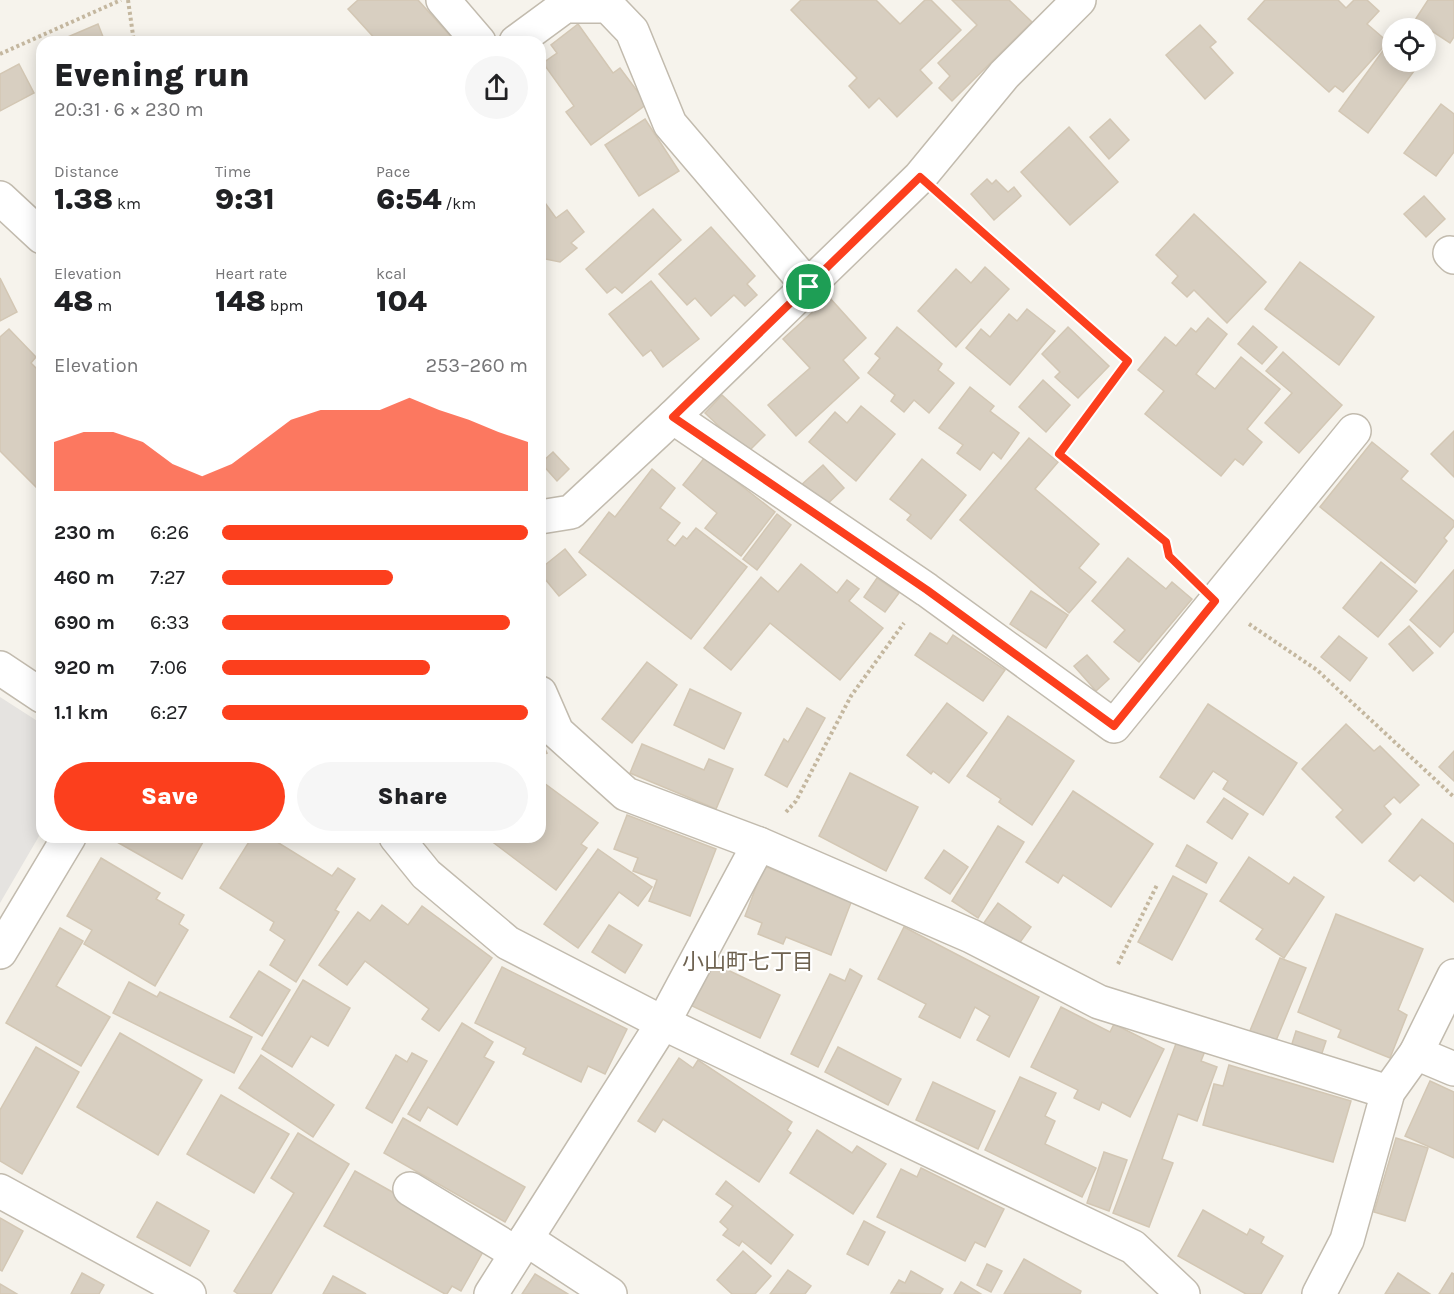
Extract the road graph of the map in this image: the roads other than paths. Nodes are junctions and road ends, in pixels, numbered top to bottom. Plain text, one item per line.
1 (443, 0) edge
2 (1080, 0) edge
3 (473, 36) edge
4 (524, 36) edge
5 (0, 198) edge
6 (36, 231) edge
7 (809, 287) junction
8 (673, 417) junction
9 (1354, 431) dead end
10 (546, 516) edge
11 (0, 668) edge
12 (36, 692) edge
13 (546, 707) edge
14 (65, 843) edge
15 (401, 843) edge
16 (759, 844) junction
17 (0, 952) edge
18 (1454, 976) edge
19 (663, 1023) junction
20 (1416, 1053) junction
21 (1454, 1068) edge
22 (1388, 1092) junction
23 (410, 1189) dead end
24 (0, 1191) edge
25 (521, 1246) junction
26 (178, 1291) edge
27 (491, 1294) edge
28 (610, 1294) edge
29 (1183, 1294) edge
30 (1319, 1294) edge

1 - 3 street
2 - 7 street
4 - 7 street
5 - 6 street
7 - 8 street
8 - 9 street
8 - 10 street
11 - 12 street
13 - 16 street
14 - 17 street
15 - 19 street
16 - 19 street
16 - 22 street
18 - 20 street
19 - 25 street
19 - 29 street
20 - 21 street
20 - 22 street
22 - 30 street
23 - 25 street
24 - 26 street
25 - 27 street
25 - 28 street

